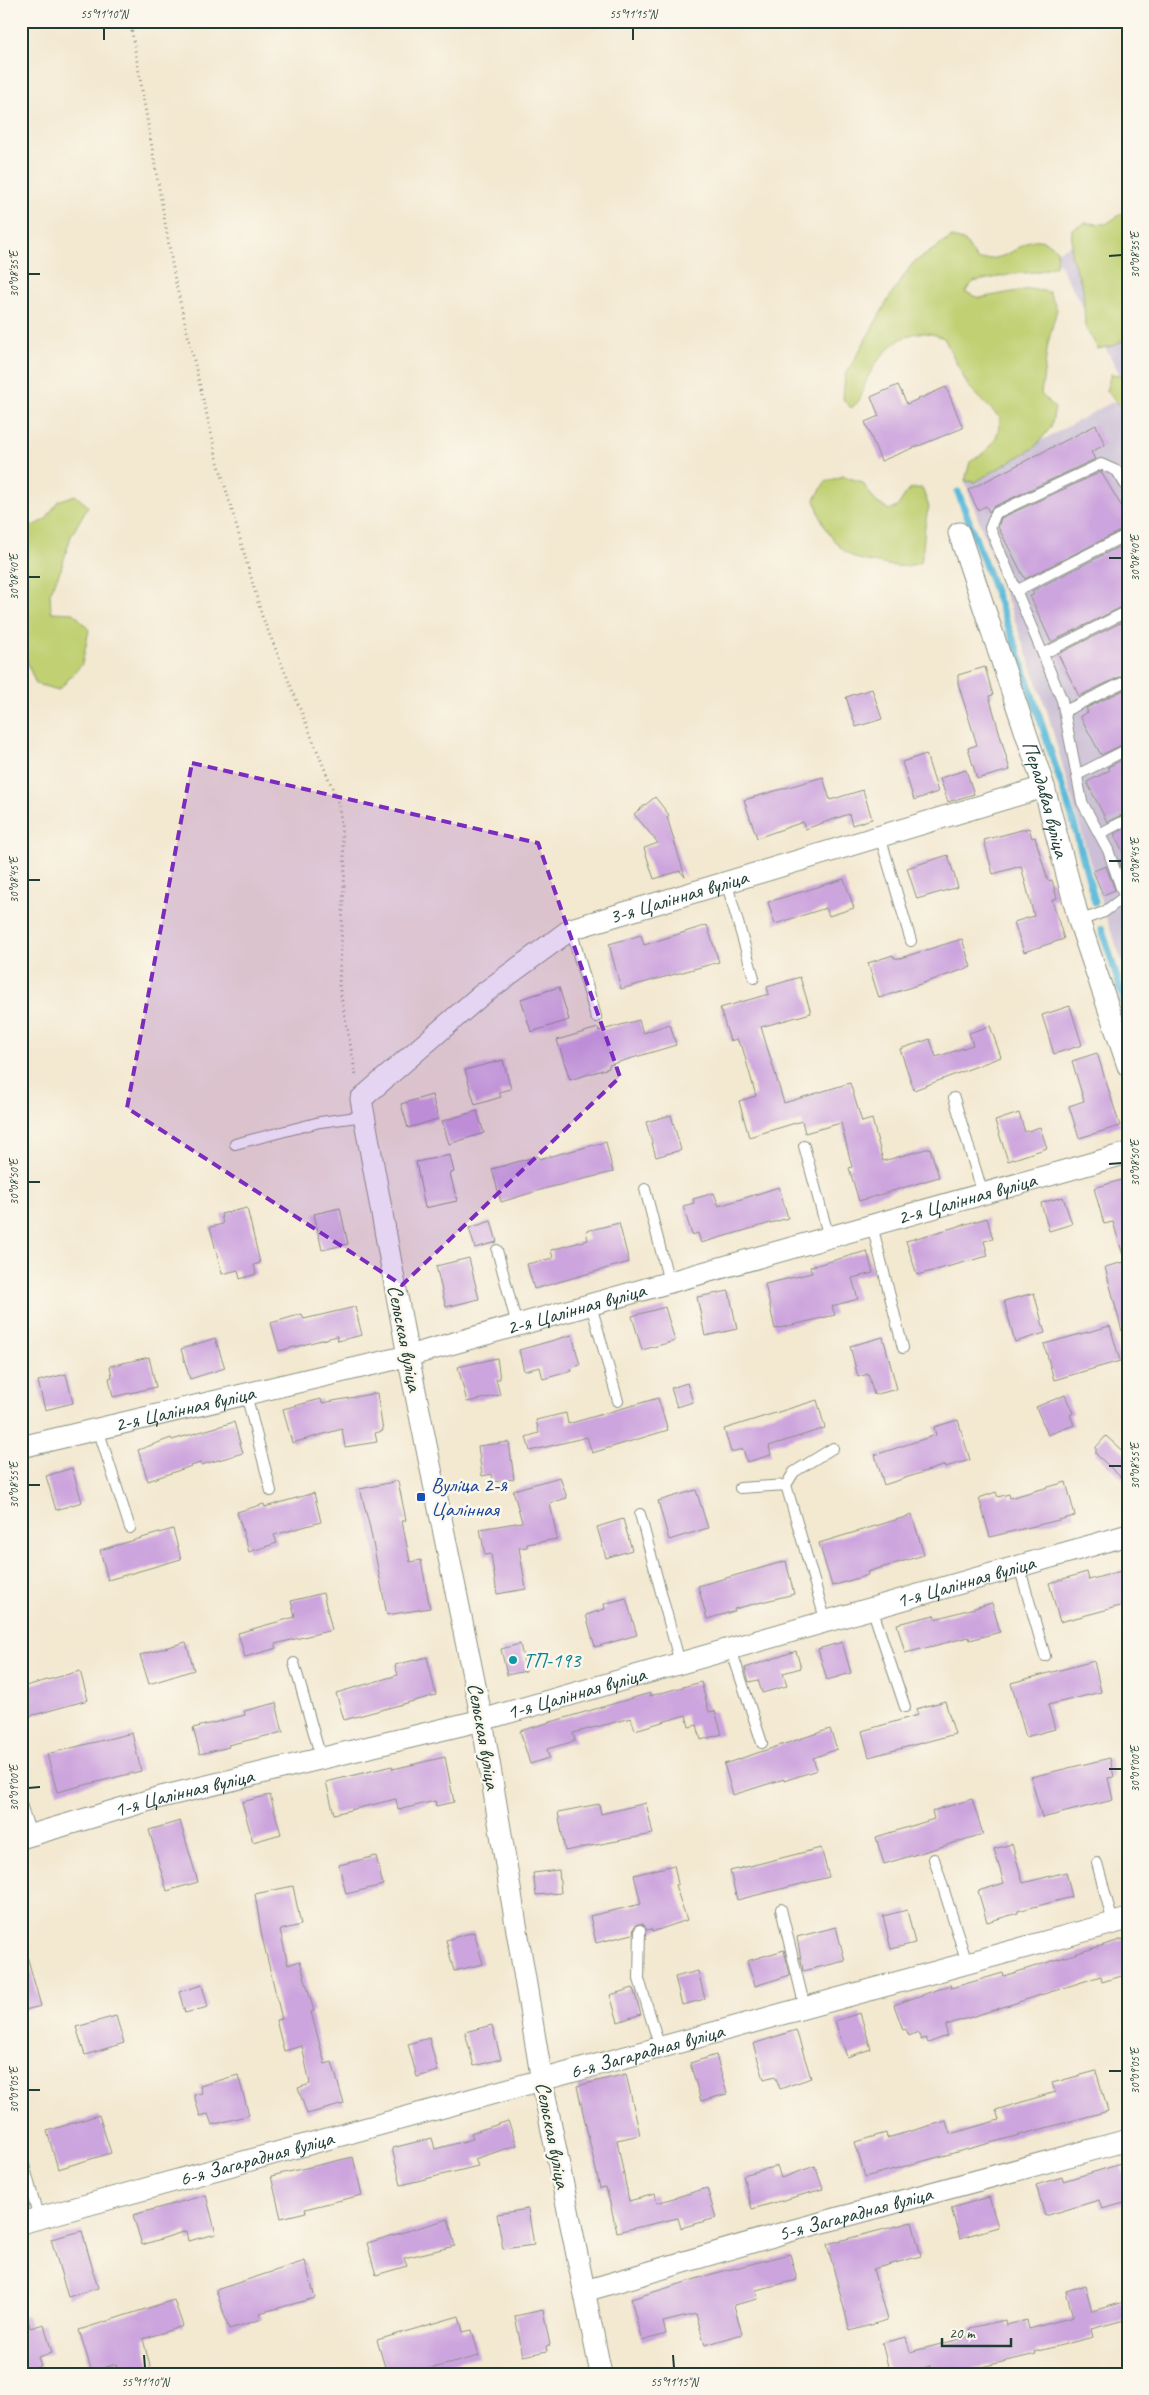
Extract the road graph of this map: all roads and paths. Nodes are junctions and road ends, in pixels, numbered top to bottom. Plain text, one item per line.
1 (130, 21) edge
2 (1128, 489) edge
3 (959, 533) dead end
4 (1128, 534) edge
5 (1018, 590) junction
6 (1128, 611) edge
7 (1043, 654) junction
8 (1128, 680) edge
9 (1065, 711) junction
10 (1128, 749) edge
11 (1077, 775) junction
12 (1044, 787) junction
13 (1128, 819) edge
14 (1099, 834) junction
15 (880, 836) junction
16 (726, 881) junction
17 (1126, 895) edge
18 (1128, 908) edge
19 (1079, 921) junction
20 (571, 929) junction
21 (911, 941) dead end
22 (754, 978) dead end
23 (596, 1017) dead end
24 (1128, 1066) edge
25 (954, 1098) dead end
26 (363, 1108) junction
27 (235, 1144) dead end
28 (804, 1146) dead end
29 (1128, 1153) edge
30 (645, 1189) dead end
31 (983, 1194) junction
32 (872, 1225) junction
33 (829, 1238) junction
34 (497, 1250) dead end
35 (670, 1282) junction
36 (591, 1304) junction
37 (517, 1326) junction
38 (903, 1348) dead end
39 (408, 1356) junction
40 (246, 1394) junction
41 (618, 1401) dead end
42 (98, 1429) junction
43 (21, 1448) edge
44 (833, 1448) dead end
45 (786, 1485) junction
46 (740, 1488) dead end
47 (271, 1491) dead end
48 (640, 1514) dead end
49 (130, 1528) dead end
50 (1128, 1535) edge
51 (1019, 1566) junction
52 (872, 1608) junction
53 (826, 1622) junction
54 (731, 1649) junction
55 (1045, 1656) dead end
56 (294, 1662) dead end
57 (680, 1663) junction
58 (905, 1707) dead end
59 (482, 1720) junction
60 (762, 1744) dead end
61 (321, 1758) junction
62 (21, 1804) edge
63 (26, 1837) edge
64 (934, 1859) dead end
65 (1097, 1863) dead end
66 (780, 1909) dead end
67 (1120, 1921) edge
68 (640, 1930) dead end
69 (967, 1964) junction
70 (805, 2008) junction
71 (660, 2048) junction
72 (542, 2081) junction
73 (1128, 2140) edge
74 (21, 2154) edge
75 (30, 2221) edge
76 (585, 2291) junction
77 (601, 2374) edge

1 - 26 path
2 - 5 lane
3 - 12 street, Перадавая вуліца
4 - 5 lane
5 - 7 lane
6 - 7 lane
7 - 9 lane
8 - 9 lane
9 - 11 lane
10 - 11 lane
11 - 14 lane
12 - 15 street, 3-я Цалінная вуліца
12 - 19 street, Перадавая вуліца
13 - 14 lane
14 - 17 lane
15 - 16 street, 3-я Цалінная вуліца
15 - 21 lane
16 - 20 street, 3-я Цалінная вуліца
16 - 22 lane
17 - 18 lane
17 - 19 lane
19 - 24 street, Перадавая вуліца
20 - 23 lane
20 - 26 street, 3-я Цалінная вуліца
25 - 31 lane
26 - 27 lane
26 - 39 street, Сельская вуліца
28 - 33 lane
29 - 31 street, 2-я Цалінная вуліца
30 - 35 lane
31 - 32 street, 2-я Цалінная вуліца
32 - 33 street, 2-я Цалінная вуліца
32 - 38 lane
33 - 35 street, 2-я Цалінная вуліца
34 - 37 lane
35 - 36 street, 2-я Цалінная вуліца
36 - 37 street, 2-я Цалінная вуліца
36 - 41 lane
37 - 39 street, 2-я Цалінная вуліца
39 - 40 street, 2-я Цалінная вуліца
39 - 59 street, Сельская вуліца
40 - 42 street, 2-я Цалінная вуліца
40 - 47 lane
42 - 43 street, 2-я Цалінная вуліца
42 - 49 lane
44 - 45 lane
45 - 46 lane
45 - 53 lane
48 - 57 lane
50 - 51 street, 1-я Цалінная вуліца
51 - 52 street, 1-я Цалінная вуліца
51 - 55 lane
52 - 53 street, 1-я Цалінная вуліца
52 - 58 lane
53 - 54 street, 1-я Цалінная вуліца
54 - 57 street, 1-я Цалінная вуліца
54 - 60 lane
56 - 61 lane
57 - 59 street, 1-я Цалінная вуліца
59 - 61 street, 1-я Цалінная вуліца
59 - 72 street, Сельская вуліца
61 - 63 street, 1-я Цалінная вуліца
62 - 63 lane
64 - 69 lane
65 - 67 lane
66 - 70 lane
67 - 69 street, 6-я Загарадная вуліца
68 - 71 lane
69 - 70 street, 6-я Загарадная вуліца
70 - 71 street, 6-я Загарадная вуліца
71 - 72 street, 6-я Загарадная вуліца
72 - 75 street, 6-я Загарадная вуліца
72 - 76 street, Сельская вуліца
73 - 76 street, 5-я Загарадная вуліца
74 - 75 lane
76 - 77 street, Сельская вуліца

